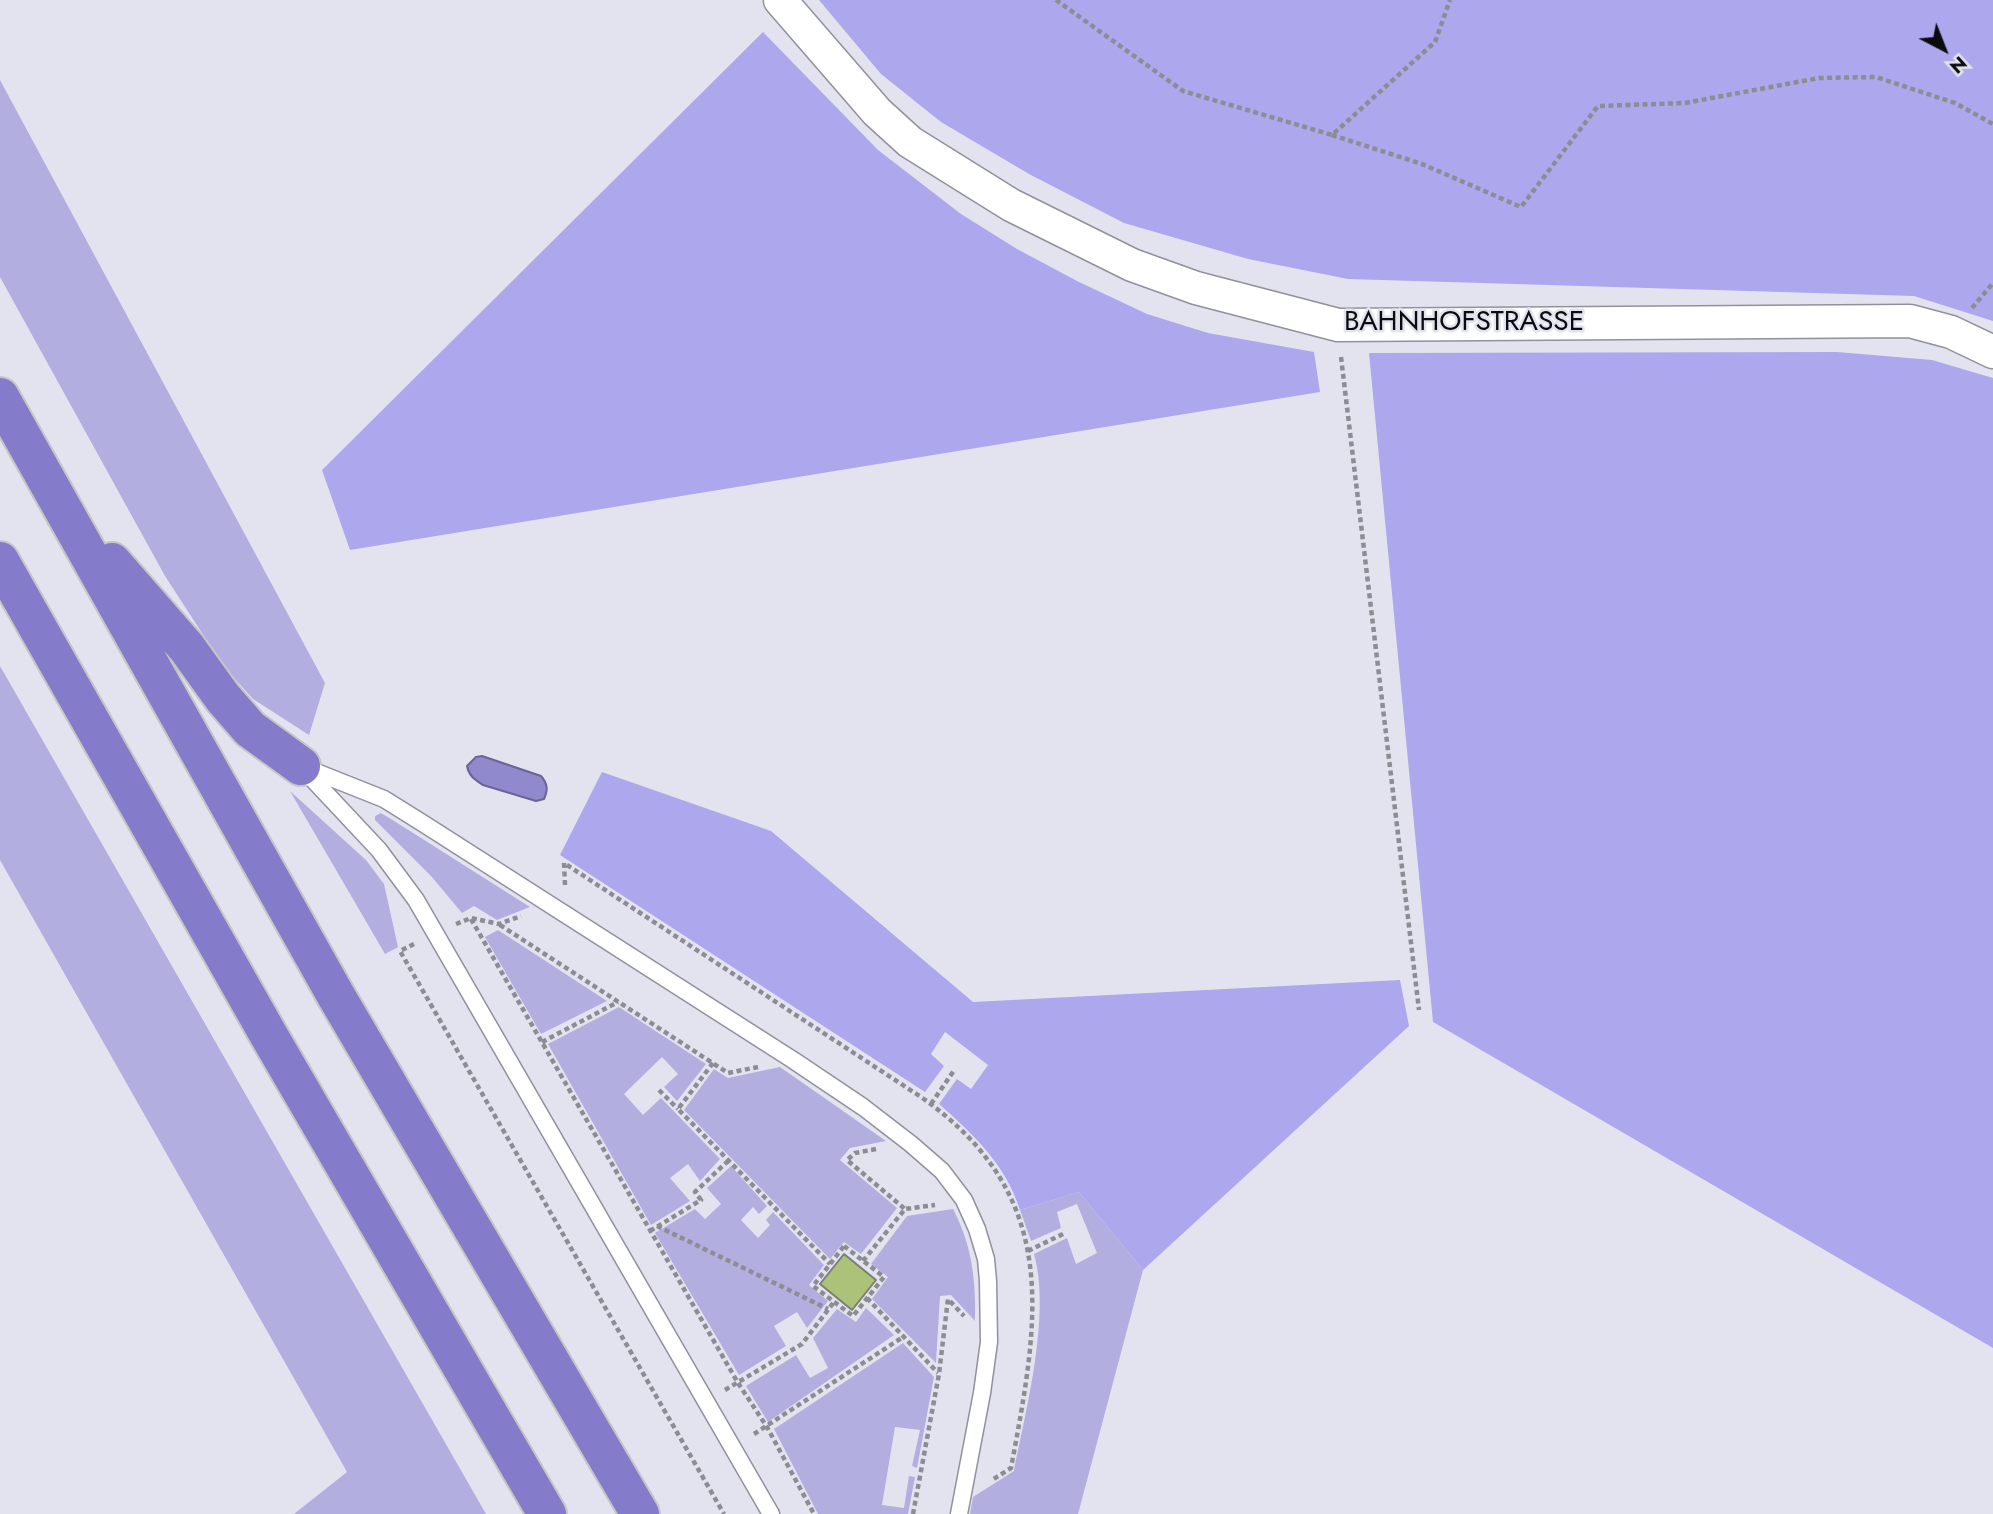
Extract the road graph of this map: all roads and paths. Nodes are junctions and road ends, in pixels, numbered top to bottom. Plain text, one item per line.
1 (780, 0) edge
2 (1056, 0) edge
3 (1450, 0) edge
4 (1993, 124) edge
5 (1332, 135) junction
6 (1338, 325) junction
7 (1993, 352) edge
8 (0, 397) edge
9 (54, 494) junction
10 (0, 561) edge
11 (301, 766) junction
12 (548, 906) junction
13 (471, 918) junction
14 (499, 924) junction
15 (436, 933) junction
16 (619, 1002) junction
17 (1419, 1010) dead end
18 (542, 1042) junction
19 (793, 1060) junction
20 (713, 1063) junction
21 (955, 1069) dead end
22 (659, 1090) dead end
23 (931, 1104) dead end
24 (678, 1109) junction
25 (911, 1143) junction
26 (729, 1160) junction
27 (964, 1200) junction
28 (905, 1209) junction
29 (657, 1226) junction
30 (650, 1231) junction
31 (1065, 1233) dead end
32 (1028, 1251) dead end
33 (863, 1261) junction
34 (831, 1264) junction
35 (867, 1298) junction
36 (834, 1302) junction
37 (828, 1309) junction
38 (903, 1337) junction
39 (989, 1342) junction
40 (939, 1374) junction
41 (738, 1383) junction
42 (705, 1400) junction
43 (767, 1427) junction
44 (732, 1446) junction
45 (547, 1514) edge
46 (640, 1514) edge
47 (724, 1514) edge
48 (771, 1514) edge
49 (814, 1514) edge
50 (913, 1514) edge
51 (959, 1514) edge

1 - 6 street, BAHNHOFSTRASSE
2 - 5 path
3 - 5 path
4 - 5 path
6 - 7 street, BAHNHOFSTRASSE
6 - 17 path
8 - 9 highway
9 - 11 highway
9 - 46 highway
10 - 45 highway
11 - 12 lane
11 - 15 lane
12 - 14 path
12 - 19 lane
13 - 14 path
13 - 15 path
13 - 18 path
14 - 16 path
15 - 42 lane
15 - 47 path
16 - 18 path
16 - 20 path
18 - 30 path
19 - 20 path
19 - 25 lane
20 - 24 path
21 - 23 path
22 - 24 path
24 - 26 path
25 - 27 lane
25 - 28 path
26 - 29 path
26 - 34 path
27 - 28 path
27 - 39 lane
28 - 33 path
29 - 30 path
29 - 37 path
30 - 41 path
31 - 32 path
33 - 34 path
33 - 35 path
34 - 36 path
35 - 36 path
35 - 38 path
36 - 37 path
37 - 41 path
38 - 40 path
38 - 43 path
39 - 40 path
39 - 51 lane
40 - 50 path
41 - 42 path
41 - 43 path
42 - 44 lane
43 - 44 path
43 - 49 path
44 - 48 lane

